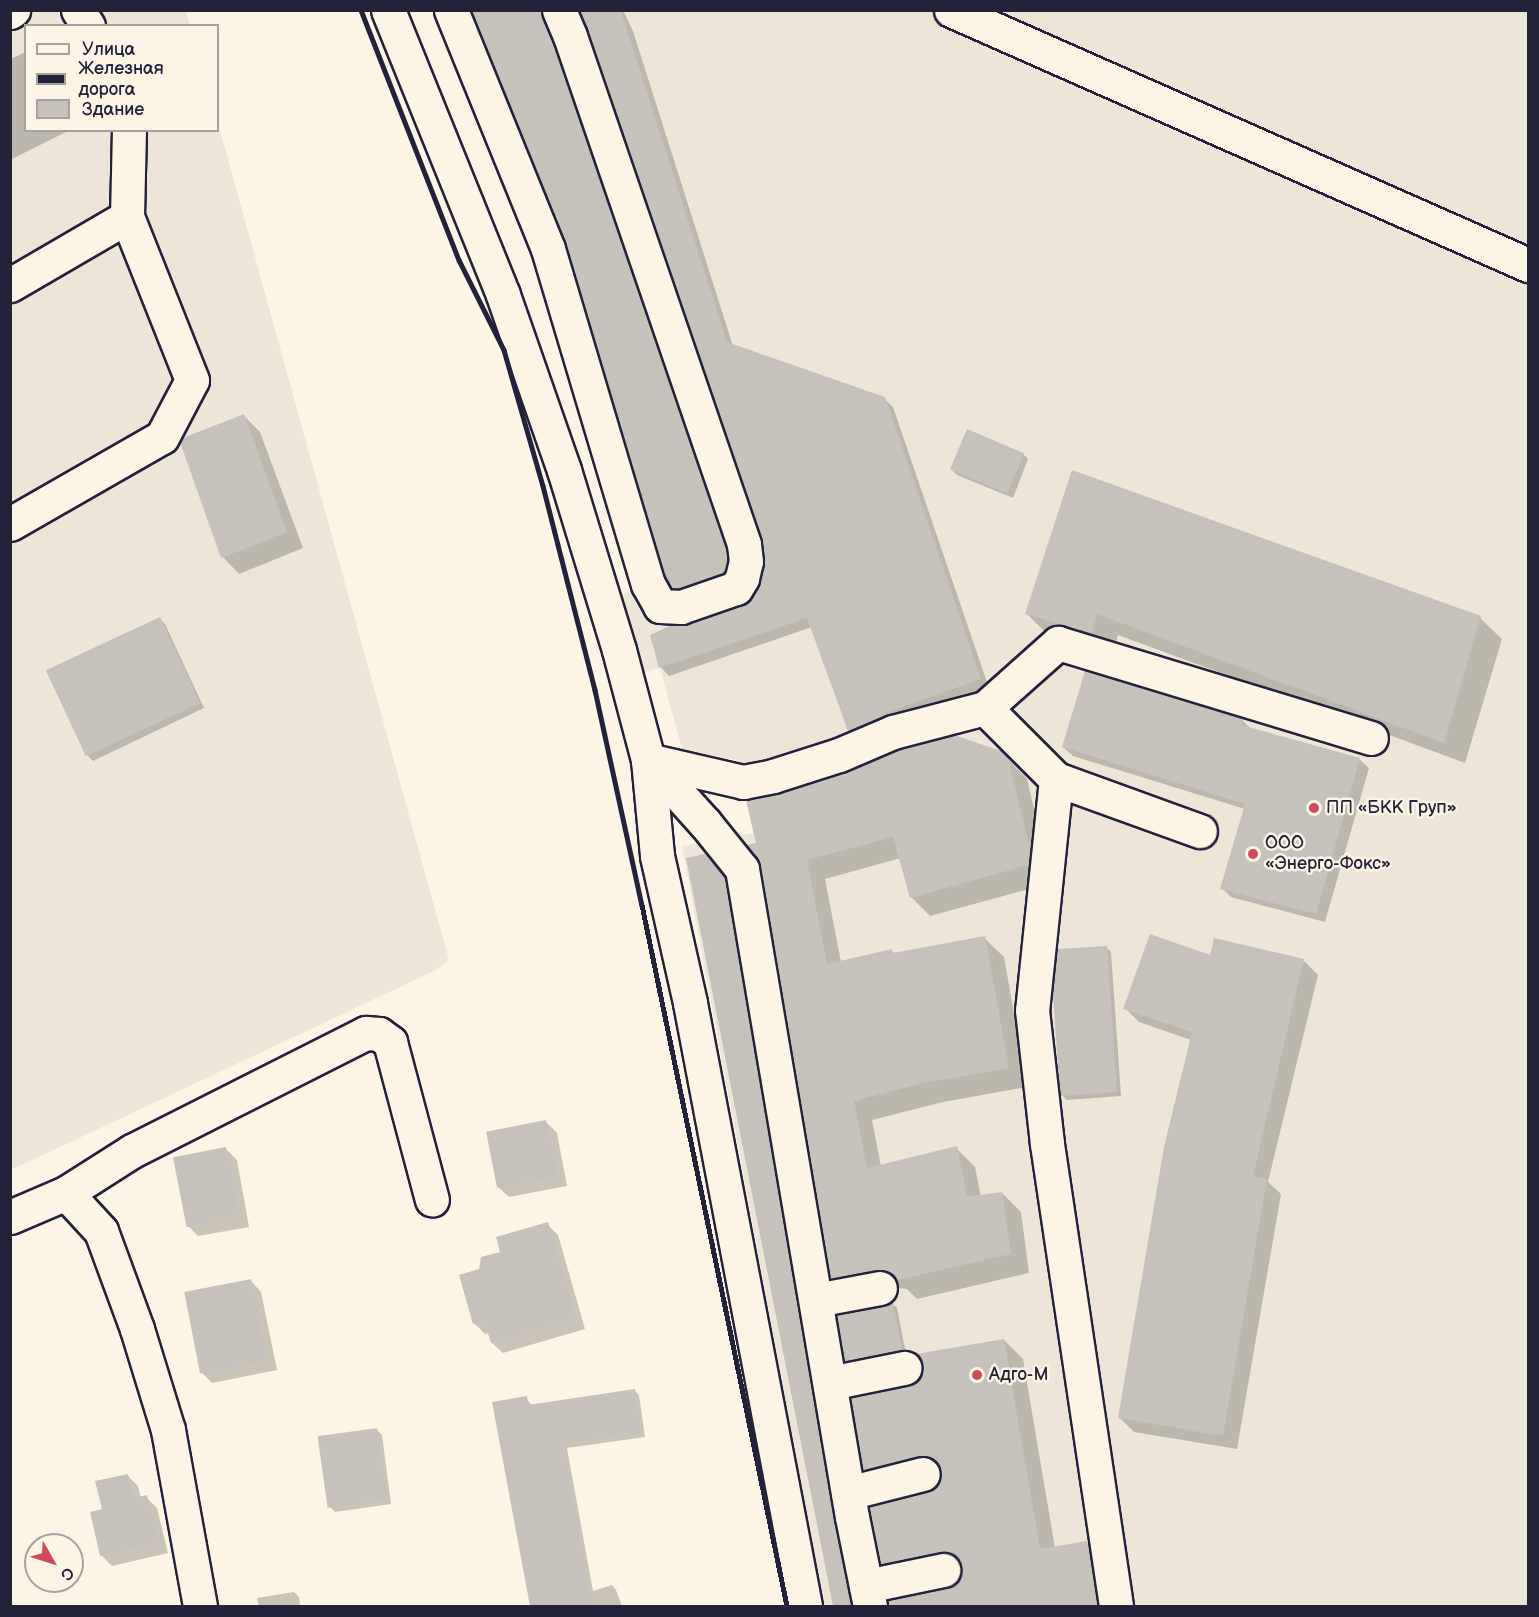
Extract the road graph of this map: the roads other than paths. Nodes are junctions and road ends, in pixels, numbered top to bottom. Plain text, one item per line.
1 (78, 10) edge
2 (388, 10) edge
3 (451, 10) edge
4 (559, 10) edge
5 (951, 10) edge
6 (87, 24) edge
7 (129, 132) edge
8 (127, 217) junction
9 (1528, 265) edge
10 (10, 285) edge
11 (10, 524) edge
12 (985, 708) junction
13 (1371, 738) dead end
14 (648, 760) junction
15 (1056, 779) junction
16 (1200, 831) dead end
17 (66, 1193) junction
18 (432, 1200) dead end
19 (10, 1217) edge
20 (880, 1287) dead end
21 (816, 1300) junction
22 (904, 1368) dead end
23 (830, 1383) junction
24 (922, 1474) dead end
25 (848, 1493) junction
26 (943, 1570) dead end
27 (868, 1596) edge
28 (200, 1606) edge
29 (805, 1606) edge
30 (1116, 1606) edge

1 - 6 street
2 - 14 street
3 - 4 street
5 - 9 street
7 - 8 street
8 - 10 street
8 - 11 street
12 - 13 street
12 - 14 street
12 - 15 street
14 - 21 street
14 - 29 street
15 - 16 street
15 - 30 street
17 - 18 street
17 - 19 street
17 - 28 street
20 - 21 street
21 - 23 street
22 - 23 street
23 - 25 street
24 - 25 street
25 - 27 street
26 - 27 street

